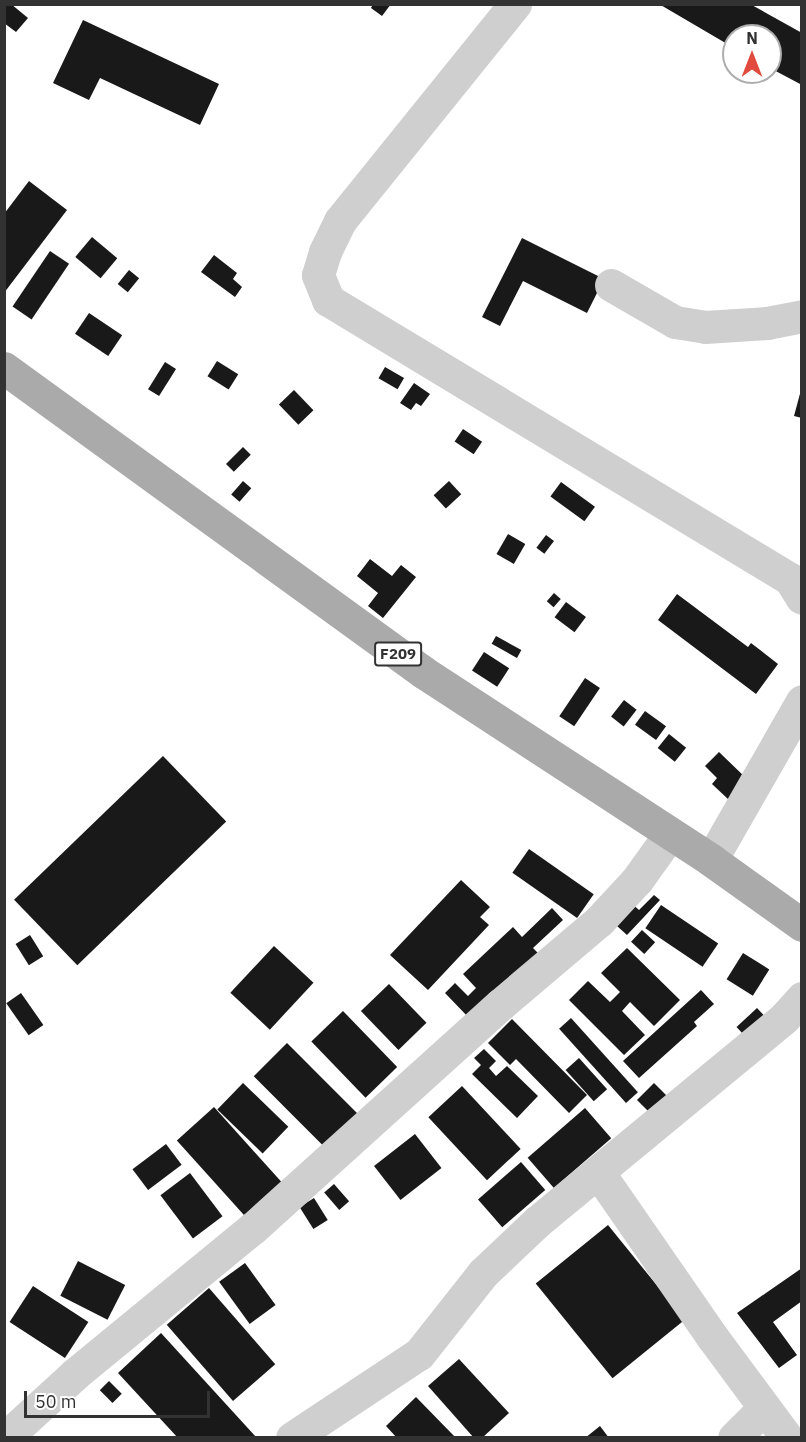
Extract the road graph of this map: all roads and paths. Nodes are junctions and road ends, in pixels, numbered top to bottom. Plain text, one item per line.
1 (515, 4) edge
2 (611, 285) dead end
3 (801, 316) edge
4 (4, 368) edge
5 (801, 598) edge
6 (801, 701) edge
7 (670, 834) junction
8 (711, 860) junction
9 (801, 925) edge
10 (801, 998) edge
11 (598, 1172) junction
12 (764, 1408) junction
13 (5, 1437) edge
14 (292, 1437) edge
15 (734, 1437) edge
16 (787, 1437) edge

1 - 5 street
2 - 3 street
4 - 7 main road, F209
6 - 8 street
7 - 8 main road, F209
7 - 13 street
8 - 9 main road, F209
10 - 11 street
11 - 12 street
11 - 14 street
12 - 15 street
12 - 16 street

